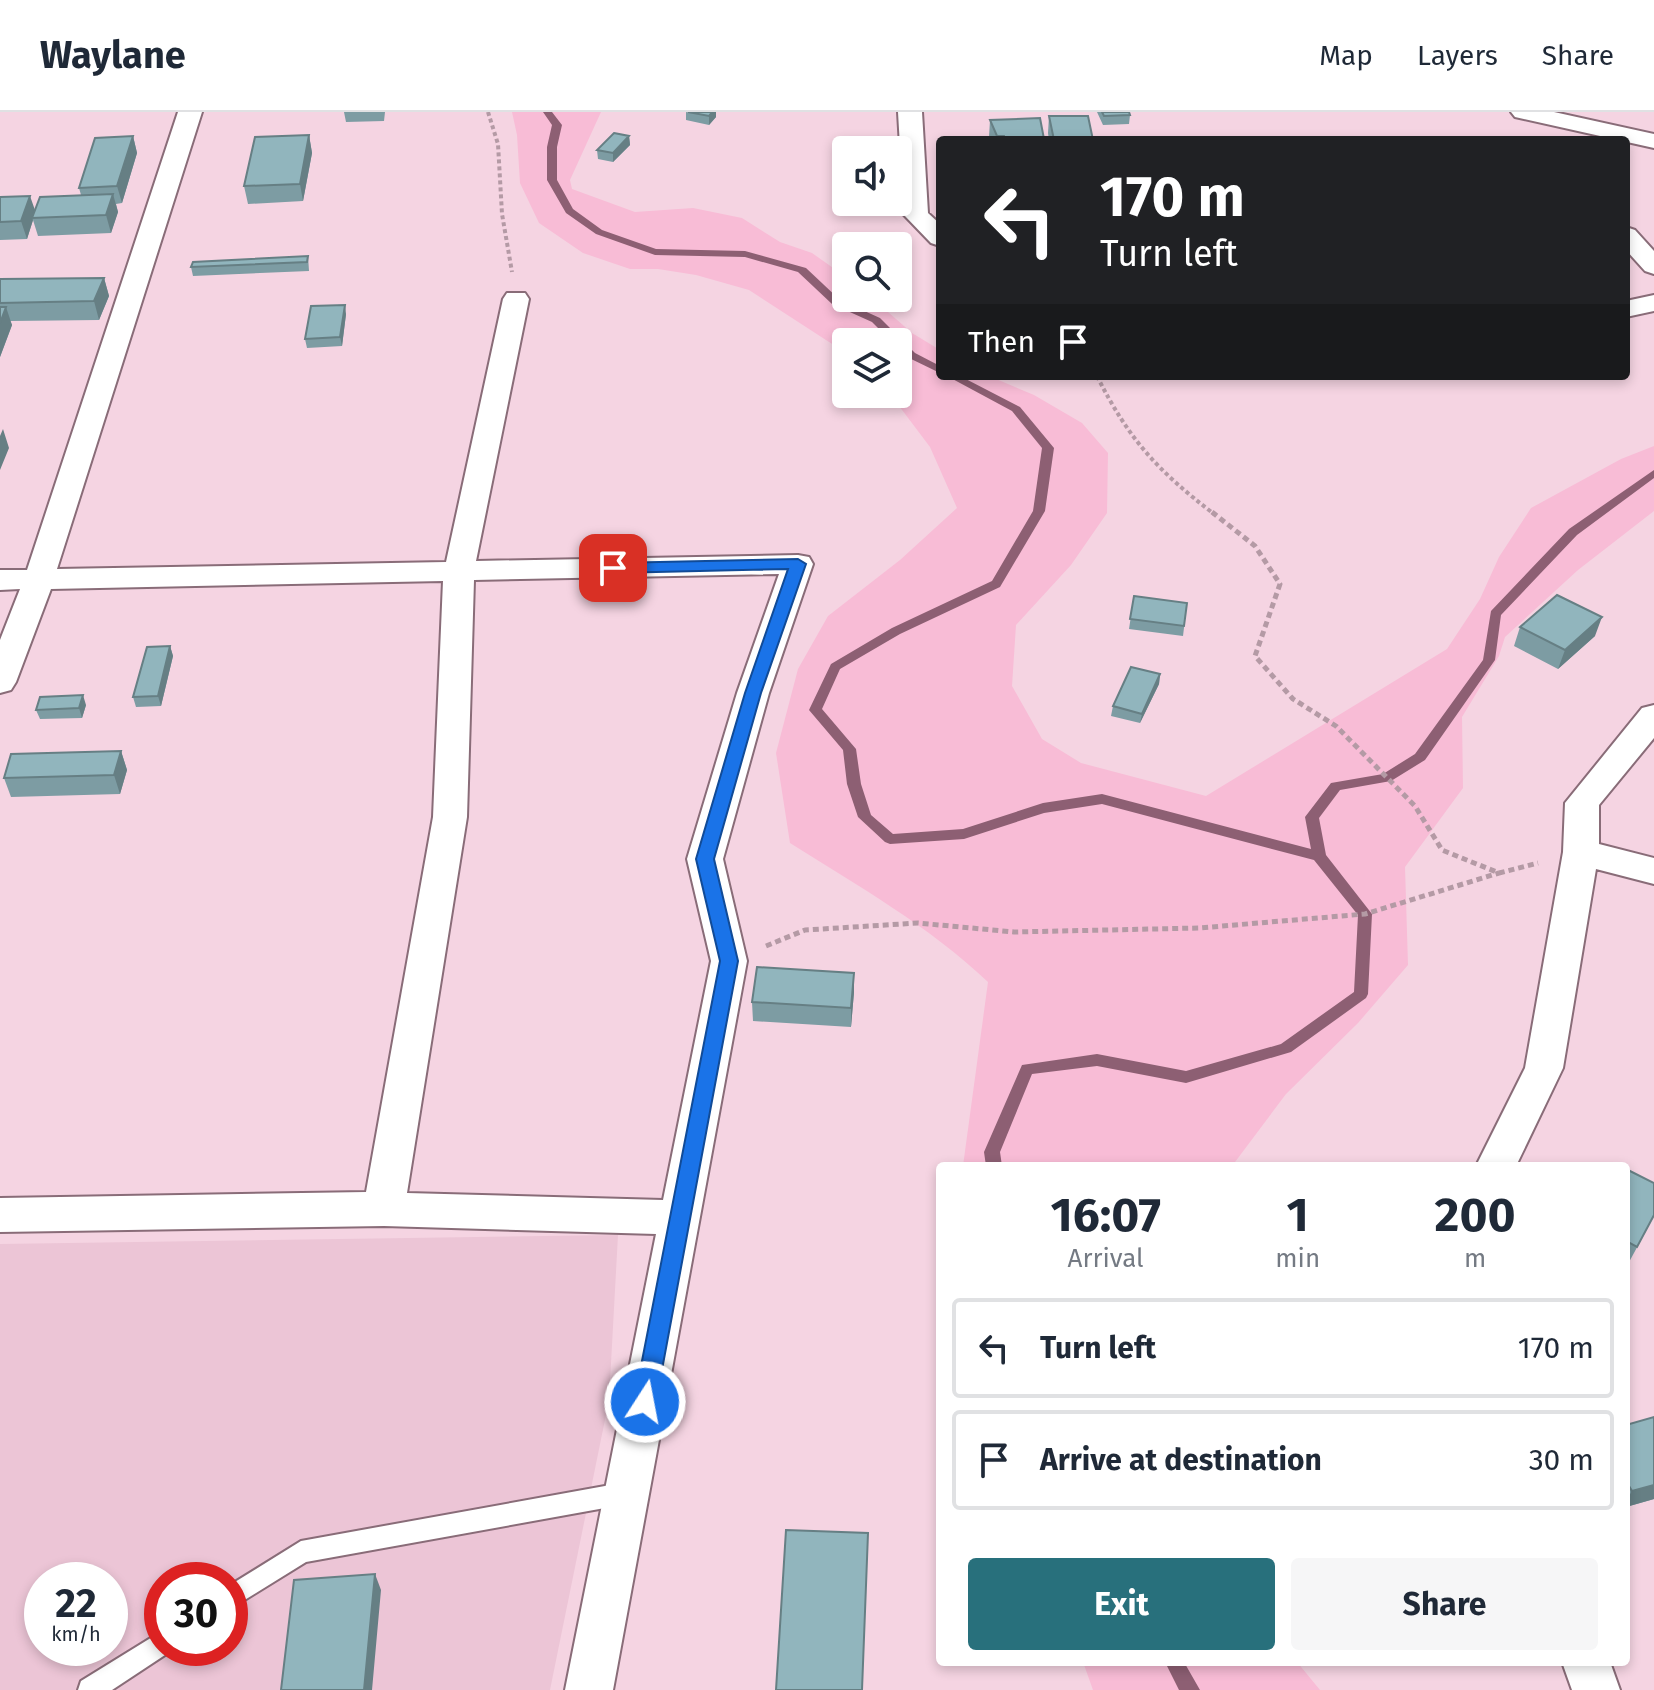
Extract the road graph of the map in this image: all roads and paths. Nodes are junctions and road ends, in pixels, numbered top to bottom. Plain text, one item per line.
1 (190, 112) edge
2 (488, 112) edge
3 (910, 112) edge
4 (1523, 112) edge
5 (1605, 135) edge
6 (1630, 138) edge
7 (1654, 141) edge
8 (928, 214) edge
9 (1630, 239) edge
10 (1654, 266) edge
11 (516, 299) joint
12 (1654, 303) edge
13 (1630, 308) edge
14 (1099, 380) edge
15 (459, 571) junction
16 (39, 579) junction
17 (0, 580) edge
18 (0, 682) edge
19 (1654, 716) edge
20 (1581, 852) junction
21 (1654, 871) edge
22 (1499, 873) junction
23 (729, 961) junction
24 (1498, 1162) edge
25 (384, 1209) junction
26 (0, 1215) edge
27 (681, 1218) junction
28 (627, 1493) junction
29 (248, 1586) edge
30 (144, 1655) edge
31 (1587, 1666) edge
32 (90, 1690) edge
33 (589, 1690) edge
34 (1596, 1690) edge

1 - 16 street
2 - 11 path
3 - 8 street
4 - 5 street
6 - 7 street
9 - 10 street
11 - 15 street
12 - 13 street
14 - 22 path
15 - 16 street
15 - 23 street
15 - 25 street
16 - 17 street
16 - 18 street
19 - 20 street
20 - 21 street
20 - 22 path
20 - 24 street
22 - 23 path
23 - 27 street
25 - 26 street
25 - 27 street
27 - 28 street
28 - 29 lane
28 - 33 street
30 - 32 lane
31 - 34 street

